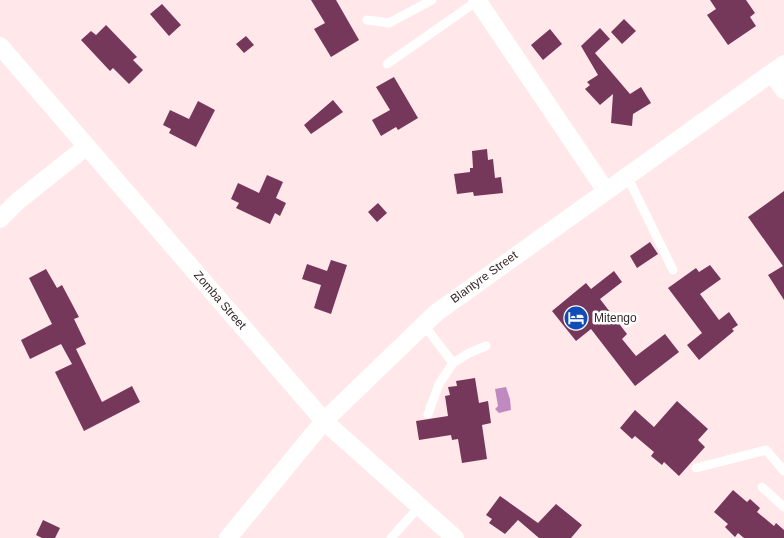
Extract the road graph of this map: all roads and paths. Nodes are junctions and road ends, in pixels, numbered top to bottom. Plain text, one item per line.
1 (432, 0) edge
2 (477, 0) edge
3 (367, 20) dead end
4 (0, 46) edge
5 (387, 64) dead end
6 (778, 69) edge
7 (784, 90) edge
8 (87, 146) junction
9 (627, 176) junction
10 (606, 191) junction
11 (0, 219) edge
12 (673, 270) dead end
13 (422, 324) junction
14 (486, 346) dead end
15 (454, 363) junction
16 (428, 414) dead end
17 (324, 421) junction
18 (696, 468) dead end
19 (784, 471) edge
20 (762, 486) dead end
21 (420, 506) junction
22 (784, 507) edge
23 (228, 538) edge
24 (391, 538) edge
25 (456, 538) edge

1 - 3 lane
2 - 5 lane
2 - 10 street
4 - 8 street, Zomba Street
6 - 7 street
6 - 9 street, Blantyre Street
8 - 11 street
8 - 17 street, Zomba Street
9 - 10 street, Blantyre Street
9 - 12 lane
10 - 13 street, Blantyre Street
13 - 15 lane
13 - 17 street, Blantyre Street
14 - 15 lane
15 - 16 lane
17 - 21 street, Zomba Street
17 - 23 street, Blantyre Street
18 - 19 lane
20 - 22 lane
21 - 24 lane
21 - 25 street, Zomba Street

